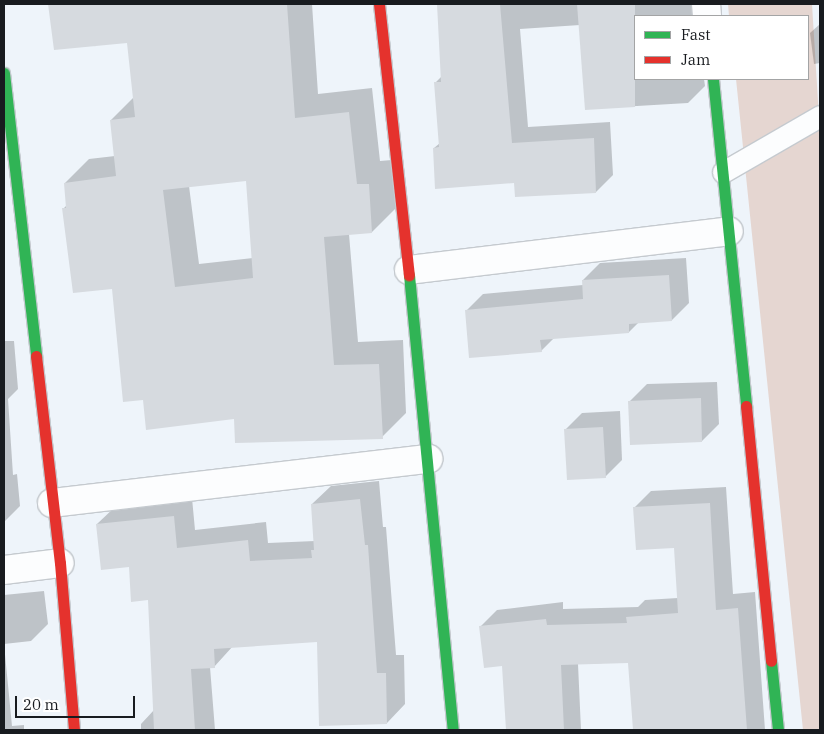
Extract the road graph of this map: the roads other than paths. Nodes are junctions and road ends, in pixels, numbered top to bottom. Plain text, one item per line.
1 (379, 4) edge
2 (4, 74) edge
3 (713, 80) edge
4 (820, 116) edge
5 (723, 172) junction
6 (729, 231) junction
7 (410, 270) junction
8 (428, 459) junction
9 (52, 503) junction
10 (60, 563) junction
11 (4, 570) edge
12 (74, 730) edge
13 (453, 730) edge
14 (778, 730) edge

1 - 7 street
2 - 9 street
3 - 5 street
4 - 5 lane
5 - 6 street
6 - 7 street
6 - 14 street
7 - 8 street
8 - 9 street
8 - 13 street
9 - 10 street
10 - 11 street
10 - 12 street

